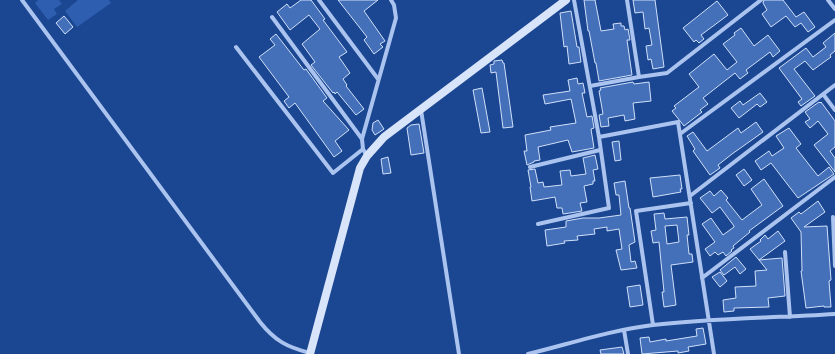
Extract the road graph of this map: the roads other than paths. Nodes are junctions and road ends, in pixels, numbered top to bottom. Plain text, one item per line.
1 (22, 0) edge
2 (319, 0) edge
3 (391, 0) edge
4 (566, 0) edge
5 (574, 0) edge
6 (627, 0) edge
7 (761, 0) edge
8 (828, 0) edge
9 (835, 9) edge
10 (272, 17) dead end
11 (835, 20) edge
12 (236, 46) dead end
13 (639, 77) junction
14 (378, 79) junction
15 (835, 85) edge
16 (590, 86) junction
17 (823, 94) junction
18 (421, 109) junction
19 (835, 110) edge
20 (680, 134) junction
21 (598, 137) junction
22 (362, 139) junction
23 (600, 150) junction
24 (365, 152) junction
25 (530, 167) dead end
26 (835, 177) edge
27 (690, 196) junction
28 (692, 203) junction
29 (833, 217) dead end
30 (538, 224) dead end
31 (785, 252) dead end
32 (835, 266) edge
33 (702, 278) junction
34 (835, 314) edge
35 (790, 317) junction
36 (709, 320) junction
37 (653, 325) junction
38 (624, 330) junction
39 (310, 354) edge
40 (459, 354) edge
41 (528, 354) edge
42 (628, 354) edge
43 (714, 354) edge

1 - 39 street
2 - 14 street
3 - 14 street
4 - 18 street
5 - 16 street
6 - 13 street
7 - 13 street
8 - 9 street
10 - 22 street
11 - 20 street
12 - 24 street
13 - 16 street
14 - 22 street
15 - 17 street
16 - 21 street
17 - 19 street
17 - 27 street
18 - 24 street
18 - 40 street
20 - 21 street
20 - 27 street
21 - 23 street
22 - 24 street
23 - 25 street
23 - 30 street
24 - 39 street
26 - 33 street
27 - 28 street
28 - 33 street
28 - 37 street
29 - 32 street
31 - 35 street
33 - 36 street
34 - 35 street
35 - 36 street
36 - 37 street
36 - 43 street
37 - 38 street
38 - 41 street
38 - 42 street

